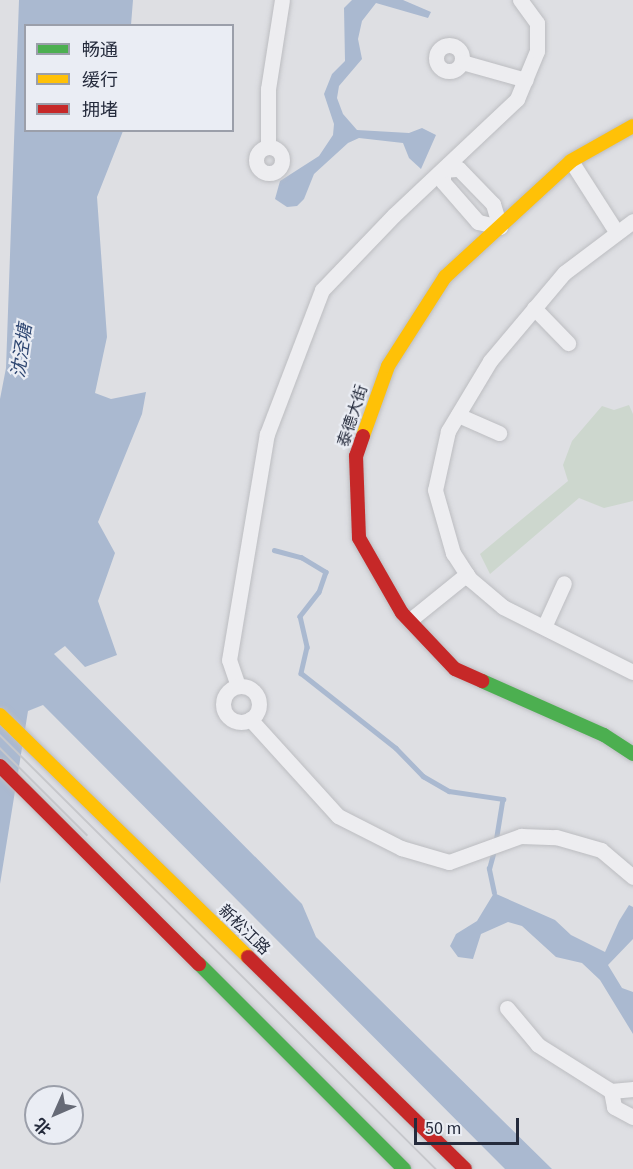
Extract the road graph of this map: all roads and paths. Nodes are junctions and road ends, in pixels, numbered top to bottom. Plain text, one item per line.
1 (282, 0) edge
2 (520, 0) edge
3 (462, 62) dead end
4 (526, 80) junction
5 (633, 126) edge
6 (268, 147) dead end
7 (572, 161) junction
8 (443, 170) junction
9 (633, 221) edge
10 (500, 227) junction
11 (617, 233) junction
12 (534, 308) junction
13 (568, 343) dead end
14 (458, 415) junction
15 (499, 433) dead end
16 (467, 574) junction
17 (564, 583) dead end
18 (410, 620) junction
19 (544, 627) junction
20 (633, 672) edge
21 (237, 683) junction
22 (0, 715) edge
23 (250, 719) junction
24 (633, 754) edge
25 (0, 766) edge
26 (633, 877) edge
27 (507, 1008) dead end
28 (633, 1089) edge
29 (611, 1091) junction
30 (633, 1117) edge
31 (404, 1169) edge
32 (465, 1169) edge

1 - 6 street
2 - 4 street
3 - 4 street
4 - 8 street
5 - 7 main road, 泰德大街
7 - 10 main road, 泰德大街
7 - 11 street
8 - 10 street
8 - 10 street
8 - 21 street
9 - 11 street
10 - 18 main road, 泰德大街
11 - 12 street
12 - 13 street
12 - 14 street
14 - 15 street
14 - 16 street
16 - 18 street
16 - 19 street
17 - 19 street
18 - 24 main road, 泰德大街
19 - 20 street
21 - 23 street
21 - 23 street
22 - 32 main road, 新松江路
23 - 26 street
25 - 31 main road
27 - 29 street
28 - 29 street
29 - 30 street

